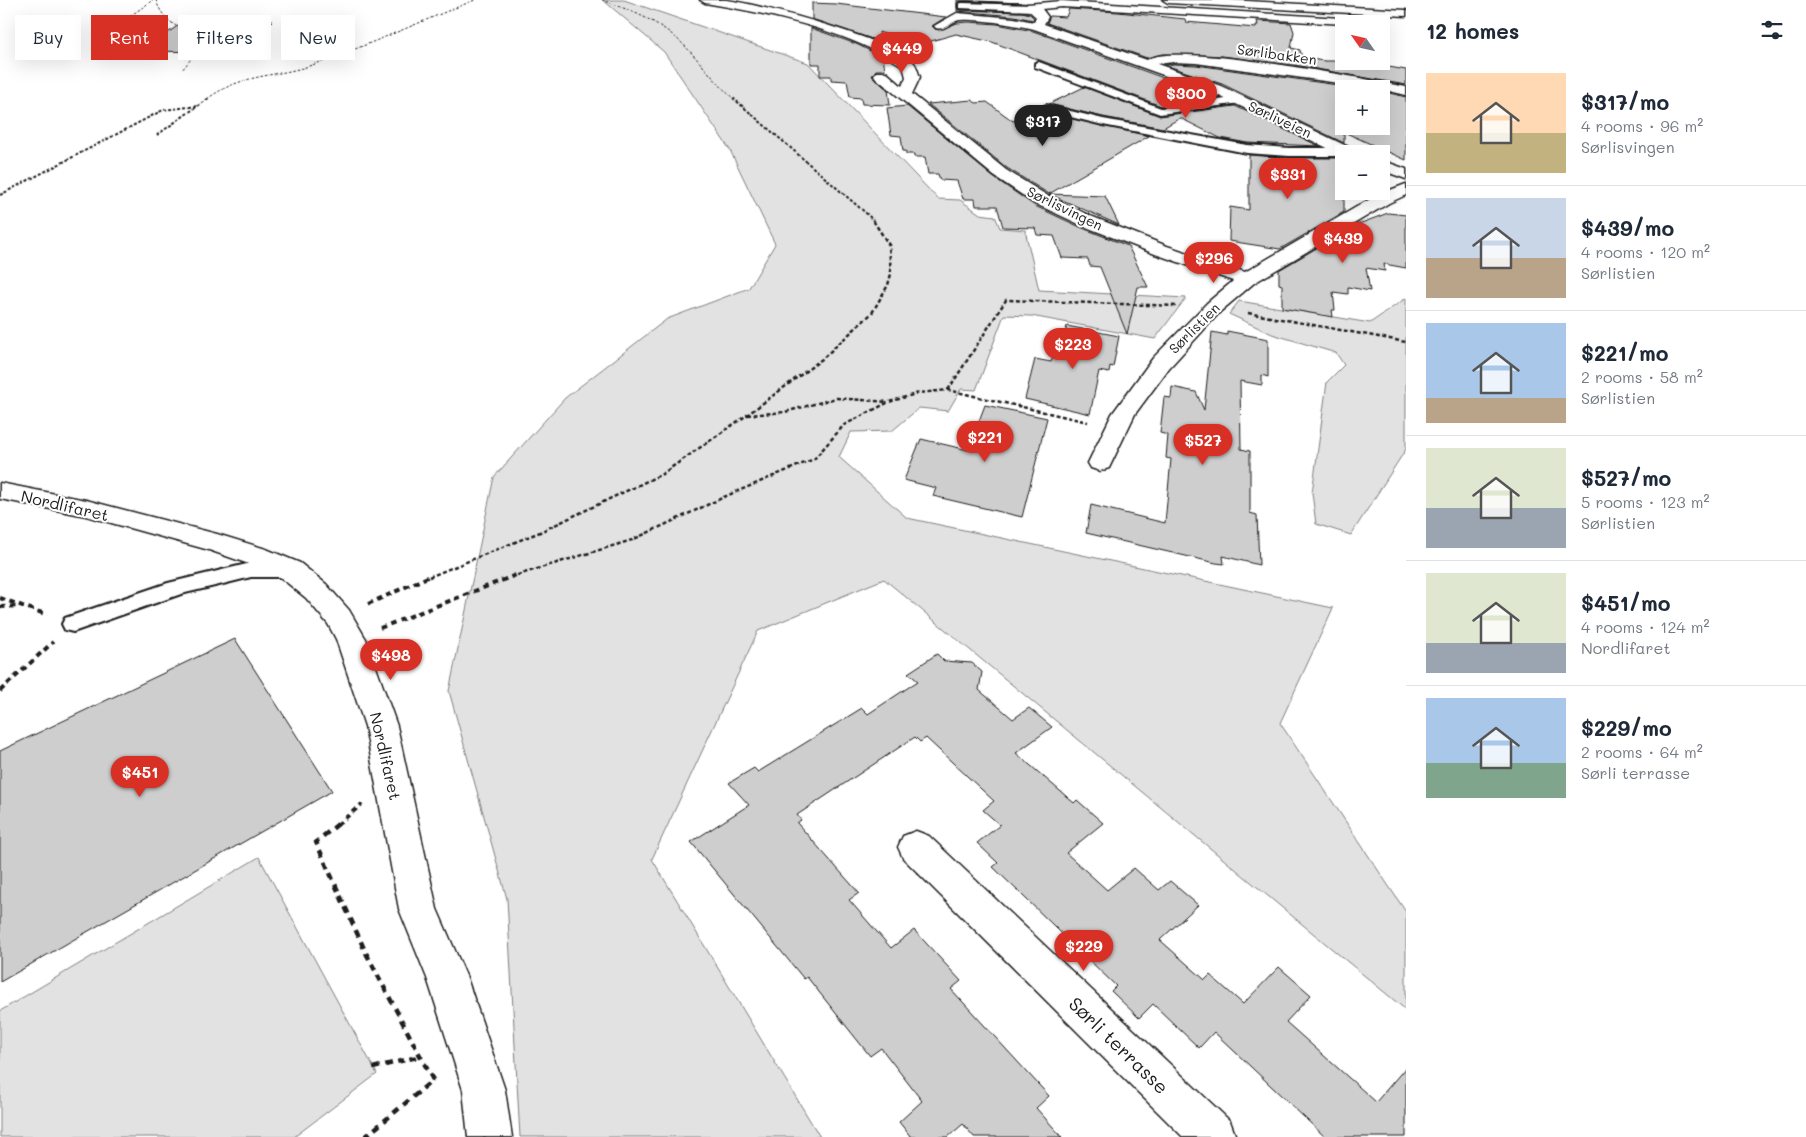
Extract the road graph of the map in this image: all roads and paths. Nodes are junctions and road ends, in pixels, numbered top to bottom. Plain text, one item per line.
1 (154, 0) edge
2 (475, 0) edge
3 (602, 0) edge
4 (705, 0) edge
5 (1168, 0) edge
6 (962, 6) dead end
7 (1032, 8) junction
8 (1406, 13) edge
9 (132, 15) edge
10 (1335, 20) edge
11 (940, 26) dead end
12 (1037, 26) junction
13 (1144, 63) junction
14 (1039, 65) dead end
15 (182, 70) dead end
16 (881, 75) dead end
17 (1406, 91) edge
18 (905, 95) junction
19 (1240, 100) junction
20 (199, 106) junction
21 (1046, 108) dead end
22 (156, 136) dead end
23 (1335, 146) edge
24 (1335, 153) edge
25 (1390, 168) edge
26 (1406, 174) edge
27 (1406, 189) edge
28 (0, 195) edge
29 (1247, 279) junction
30 (1214, 307) junction
31 (1406, 342) edge
32 (948, 390) junction
33 (889, 402) junction
34 (747, 415) junction
35 (1117, 428) junction
36 (1100, 463) dead end
37 (0, 490) edge
38 (290, 570) junction
39 (0, 598) edge
40 (21, 606) junction
41 (0, 607) edge
42 (73, 624) junction
43 (345, 628) junction
44 (0, 691) edge
45 (392, 779) junction
46 (916, 847) dead end
47 (421, 1056) junction
48 (373, 1068) dead end
49 (365, 1137) edge
50 (490, 1137) edge
51 (1214, 1137) edge

1 - 9 path
1 - 15 path
2 - 20 path
3 - 34 path
4 - 18 street
5 - 8 street
6 - 7 lane
7 - 10 street
7 - 12 street
11 - 12 street, Sørliveien
12 - 13 street, Sørliveien
13 - 17 street, Sørlibakken
13 - 19 street, Sørliveien
14 - 19 lane
16 - 18 street, Sørlisvingen
18 - 29 street, Sørlisvingen
19 - 23 street, Sørliveien
20 - 22 path
20 - 28 path
21 - 24 lane
25 - 26 street
27 - 29 street, Sørlistien
29 - 30 street, Sørlistien
30 - 31 path
30 - 32 path
30 - 35 street, Sørlistien
32 - 33 path
32 - 35 path
33 - 34 path
33 - 43 path
34 - 43 path
35 - 36 street, Sørlistien
37 - 38 street, Nordlifaret
38 - 42 lane
38 - 43 street, Nordlifaret
39 - 40 path
40 - 41 path
40 - 42 path
42 - 44 path
43 - 45 street, Nordlifaret
45 - 47 path
45 - 50 street, Nordlifaret
46 - 51 street, Sørli terrasse
47 - 48 path
47 - 49 path

